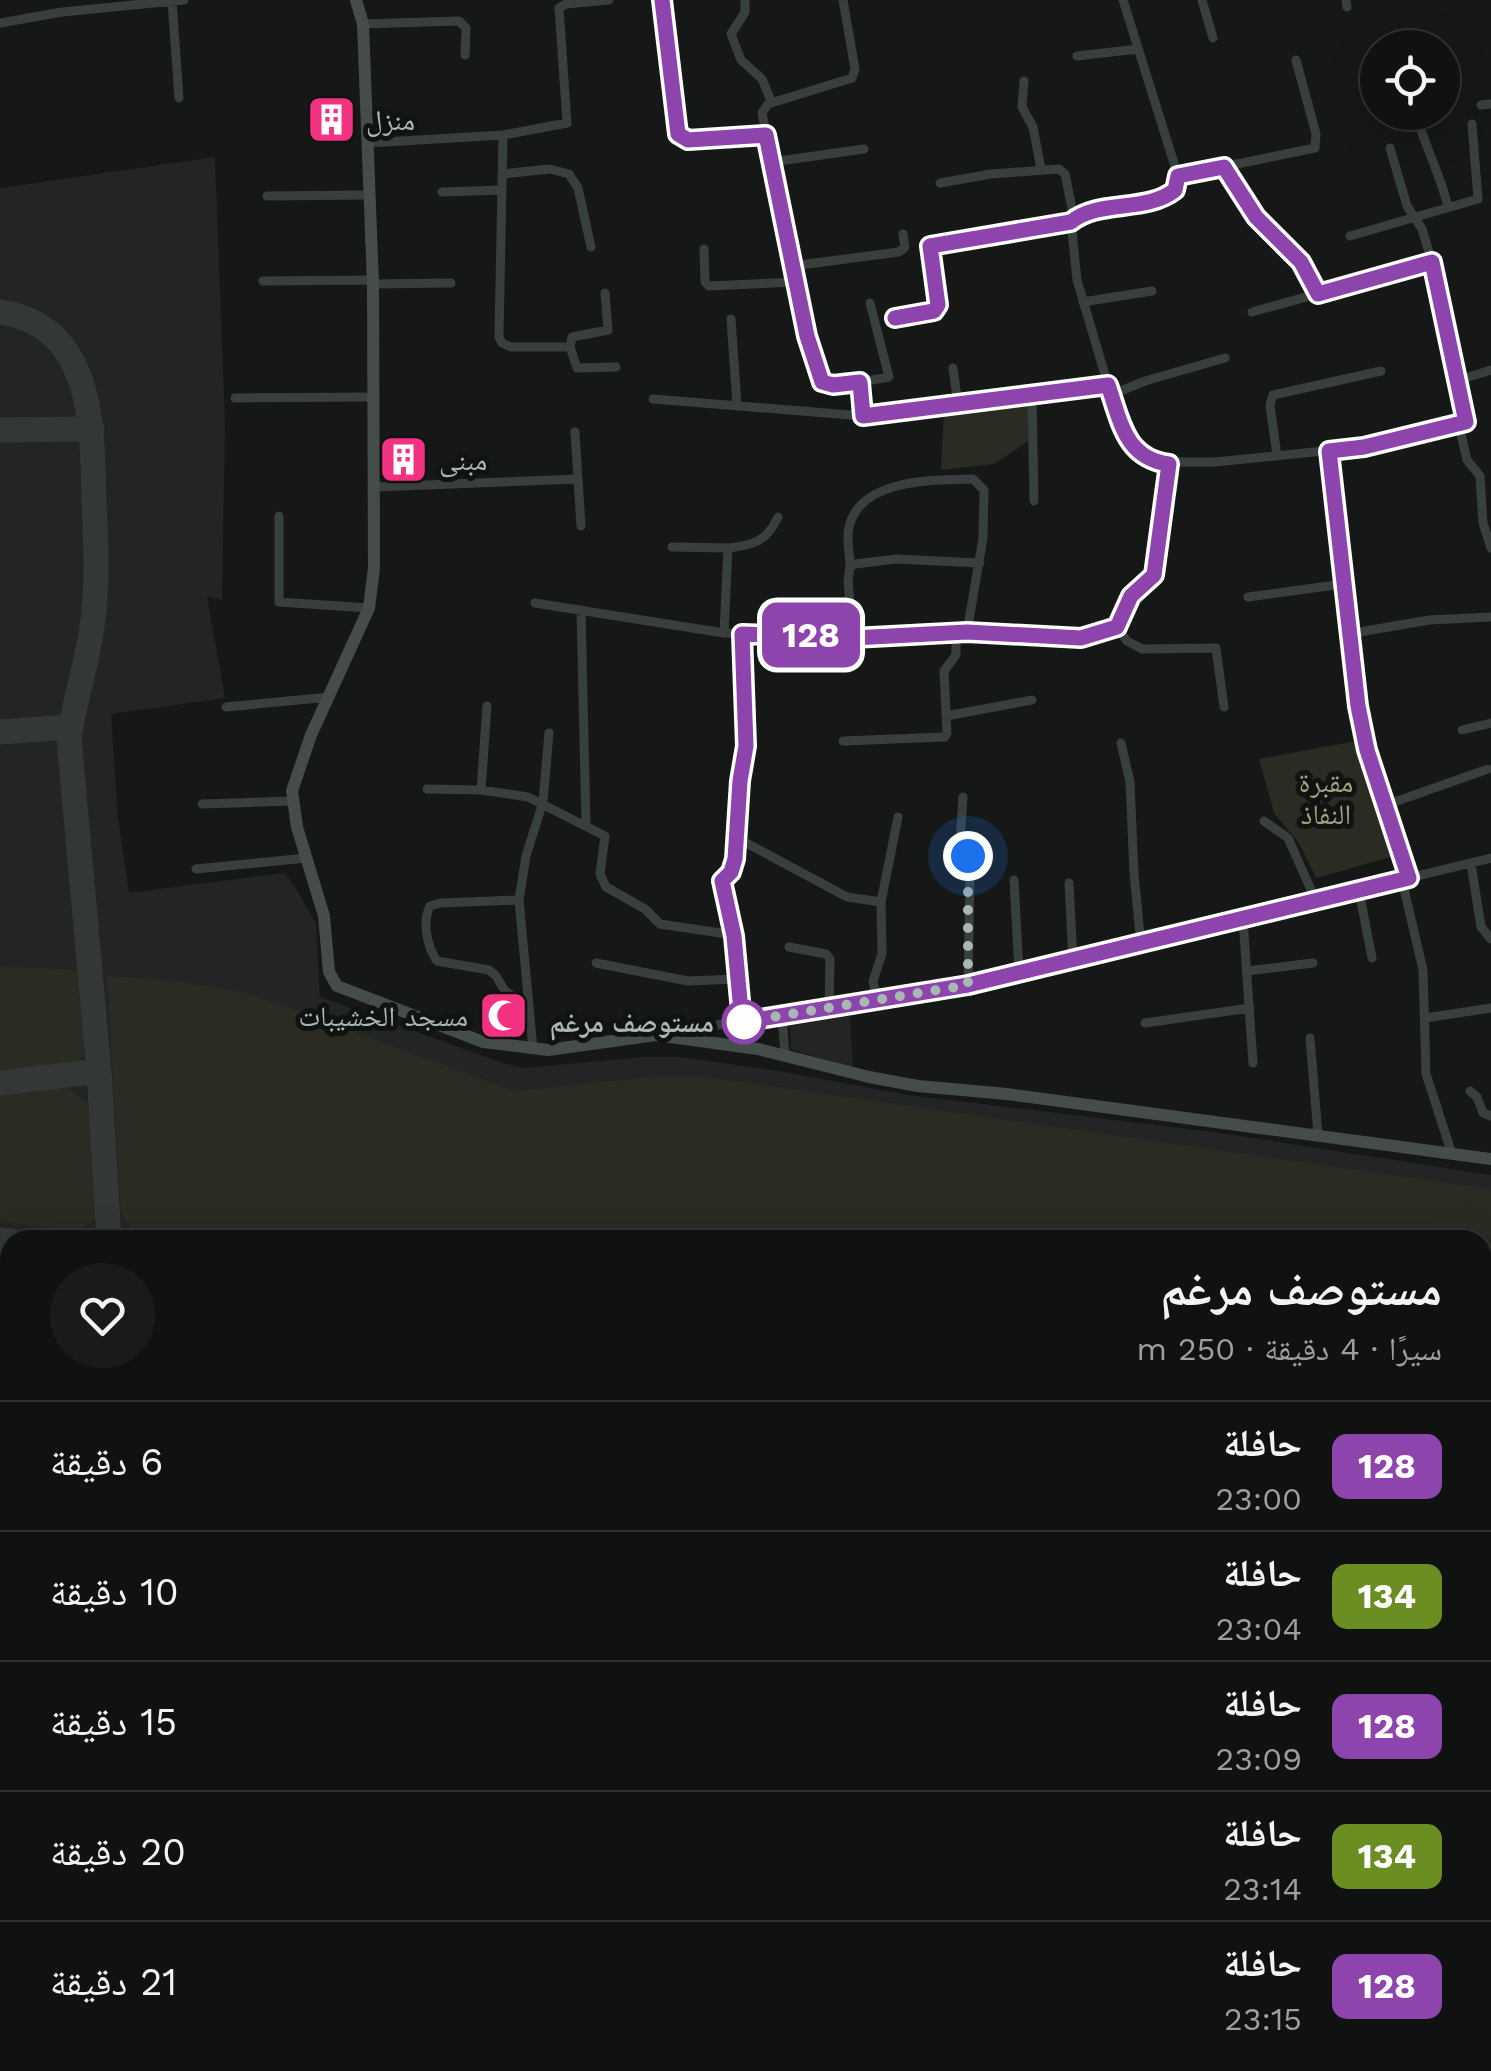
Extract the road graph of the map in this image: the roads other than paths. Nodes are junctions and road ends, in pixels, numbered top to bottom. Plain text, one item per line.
1 (184, 0) edge
2 (356, 0) edge
3 (608, 0) edge
4 (662, 0) edge
5 (745, 0) edge
6 (843, 0) edge
7 (1123, 0) edge
8 (1202, 0) edge
9 (172, 1) edge
10 (0, 22) edge
11 (363, 24) junction
12 (1212, 38) dead end
13 (1138, 49) junction
14 (465, 55) dead end
15 (1077, 56) dead end
16 (1296, 60) dead end
17 (1024, 81) dead end
18 (179, 98) dead end
19 (772, 103) junction
20 (1472, 124) dead end
21 (1421, 130) edge
22 (503, 135) junction
23 (766, 135) junction
24 (368, 143) junction
25 (864, 148) dead end
26 (1390, 148) dead end
27 (772, 162) junction
28 (1224, 167) junction
29 (1040, 169) junction
30 (502, 174) junction
31 (1178, 176) junction
32 (940, 183) dead end
33 (502, 190) junction
34 (442, 192) dead end
35 (369, 195) junction
36 (268, 196) dead end
37 (1448, 207) junction
38 (1414, 217) junction
39 (1072, 220) junction
40 (902, 234) dead end
41 (1350, 236) dead end
42 (591, 247) dead end
43 (704, 249) dead end
44 (1432, 262) junction
45 (792, 266) junction
46 (263, 281) dead end
47 (373, 282) junction
48 (795, 282) junction
49 (451, 283) dead end
50 (1152, 291) dead end
51 (605, 293) dead end
52 (1318, 294) junction
53 (1083, 302) junction
54 (870, 303) dead end
55 (1252, 312) dead end
56 (730, 318) dead end
57 (895, 318) dead end
58 (570, 346) junction
59 (1225, 358) dead end
60 (616, 368) dead end
61 (953, 368) dead end
62 (1491, 370) edge
63 (1381, 371) dead end
64 (1459, 380) junction
65 (860, 382) junction
66 (1109, 390) junction
67 (1032, 396) junction
68 (374, 397) junction
69 (235, 398) dead end
70 (654, 399) dead end
71 (736, 405) junction
72 (958, 406) junction
73 (863, 416) junction
74 (1459, 426) junction
75 (576, 432) dead end
76 (1329, 451) junction
77 (1277, 456) junction
78 (1169, 464) junction
79 (578, 479) junction
80 (375, 487) junction
81 (1034, 501) dead end
82 (279, 516) dead end
83 (778, 517) dead end
84 (580, 526) dead end
85 (672, 547) dead end
86 (728, 548) junction
87 (1491, 548) edge
88 (980, 562) junction
89 (850, 568) junction
90 (1343, 584) junction
91 (1248, 597) dead end
92 (535, 603) dead end
93 (369, 608) junction
94 (581, 610) junction
95 (1491, 617) edge
96 (1117, 627) junction
97 (962, 632) junction
98 (724, 634) junction
99 (742, 634) junction
100 (1348, 634) junction
101 (853, 638) junction
102 (330, 697) junction
103 (1032, 700) dead end
104 (487, 706) dead end
105 (226, 707) dead end
106 (1224, 708) dead end
107 (946, 716) junction
108 (1491, 723) edge
109 (1462, 730) dead end
110 (550, 733) dead end
111 (842, 741) dead end
112 (1120, 743) dead end
113 (1488, 769) dead end
114 (427, 789) dead end
115 (481, 790) junction
116 (963, 797) dead end
117 (292, 801) junction
118 (543, 802) junction
119 (202, 804) dead end
120 (1386, 804) junction
121 (898, 817) dead end
122 (1264, 820) dead end
123 (586, 824) junction
124 (738, 838) junction
125 (306, 858) junction
126 (1491, 858) edge
127 (1471, 864) junction
128 (196, 870) dead end
129 (1406, 879) junction
130 (1014, 880) dead end
131 (1070, 883) dead end
132 (1359, 891) junction
133 (519, 900) junction
134 (1316, 901) junction
135 (881, 902) junction
136 (1243, 920) junction
137 (734, 936) junction
138 (1491, 939) edge
139 (1141, 945) junction
140 (789, 946) dead end
141 (1372, 958) dead end
142 (1073, 961) junction
143 (1313, 963) dead end
144 (596, 964) dead end
145 (1248, 971) junction
146 (1019, 973) junction
147 (738, 979) junction
148 (968, 985) junction
149 (876, 1001) junction
150 (527, 1006) junction
151 (1250, 1008) junction
152 (1491, 1008) edge
153 (829, 1010) junction
154 (782, 1016) junction
155 (1425, 1018) junction
156 (742, 1022) junction
157 (1145, 1023) dead end
158 (656, 1035) junction
159 (1310, 1038) dead end
160 (534, 1049) junction
161 (785, 1056) junction
162 (1253, 1063) dead end
163 (1470, 1090) dead end
164 (1491, 1116) edge
165 (1318, 1135) junction
166 (1452, 1154) junction
167 (1491, 1159) edge

1 - 9 street
2 - 11 main road
3 - 22 street
4 - 23 street
5 - 19 street
6 - 19 street
7 - 13 street
8 - 12 street
9 - 10 street
9 - 18 street
11 - 14 street
11 - 24 main road
13 - 15 street
13 - 31 street
16 - 28 street
17 - 29 street
19 - 23 street
20 - 37 street
21 - 37 street
22 - 24 street
22 - 30 street
23 - 27 street
24 - 35 main road
25 - 27 street
26 - 38 street
27 - 45 street
28 - 31 street
28 - 52 street
29 - 32 street
29 - 39 street
30 - 33 street
30 - 42 street
31 - 39 street
33 - 34 street
33 - 58 street
35 - 36 street
35 - 47 main road
37 - 38 street
38 - 41 street
38 - 44 street
39 - 53 street
39 - 57 street
40 - 45 street
43 - 48 street
44 - 52 street
44 - 64 street
45 - 48 street
46 - 47 street
47 - 49 street
47 - 68 main road
48 - 65 street
50 - 53 street
51 - 58 street
52 - 55 street
53 - 66 street
54 - 65 street
56 - 71 street
58 - 60 street
59 - 66 street
61 - 72 street
62 - 64 street
63 - 77 street
64 - 74 street
65 - 73 street
66 - 67 street
66 - 78 street
67 - 72 street
67 - 81 street
68 - 69 street
68 - 80 main road
70 - 71 street
71 - 73 street
72 - 73 street
74 - 76 street
74 - 87 street
75 - 79 street
76 - 77 street
76 - 90 street
77 - 78 street
78 - 96 street
79 - 80 street
79 - 84 street
80 - 93 main road
82 - 93 street
83 - 86 street
85 - 86 street
86 - 98 street
88 - 89 street
88 - 89 street
88 - 97 street
89 - 101 street
90 - 91 street
90 - 100 street
92 - 94 street
93 - 102 main road
94 - 98 street
94 - 123 street
95 - 100 street
96 - 97 street
96 - 106 street
97 - 101 street
97 - 107 street
98 - 99 street
99 - 101 street
99 - 124 street
100 - 120 street
102 - 105 street
102 - 117 main road
103 - 107 street
104 - 115 street
107 - 111 street
108 - 109 street
110 - 118 street
112 - 139 street
113 - 120 street
114 - 115 street
115 - 118 street
116 - 148 street
117 - 119 street
117 - 125 main road
118 - 123 street
118 - 133 street
120 - 129 street
121 - 135 street
122 - 134 street
123 - 137 street
124 - 135 street
124 - 137 street
125 - 128 street
125 - 160 main road
126 - 127 street
127 - 129 street
127 - 138 street
129 - 132 street
129 - 155 street
130 - 146 street
131 - 142 street
132 - 134 street
132 - 141 street
133 - 150 street
133 - 150 street
134 - 136 street
135 - 149 street
136 - 139 street
136 - 145 street
137 - 147 street
139 - 142 street
140 - 153 street
142 - 146 street
143 - 145 street
144 - 147 street
145 - 151 street
146 - 148 street
147 - 156 street
148 - 149 street
149 - 153 street
150 - 160 street
151 - 157 street
151 - 162 street
152 - 155 street
153 - 154 street
154 - 156 street
154 - 161 street
155 - 166 street
156 - 158 street
158 - 160 main road
158 - 161 main road
159 - 165 street
161 - 165 main road
163 - 164 street
165 - 166 main road
166 - 167 main road

